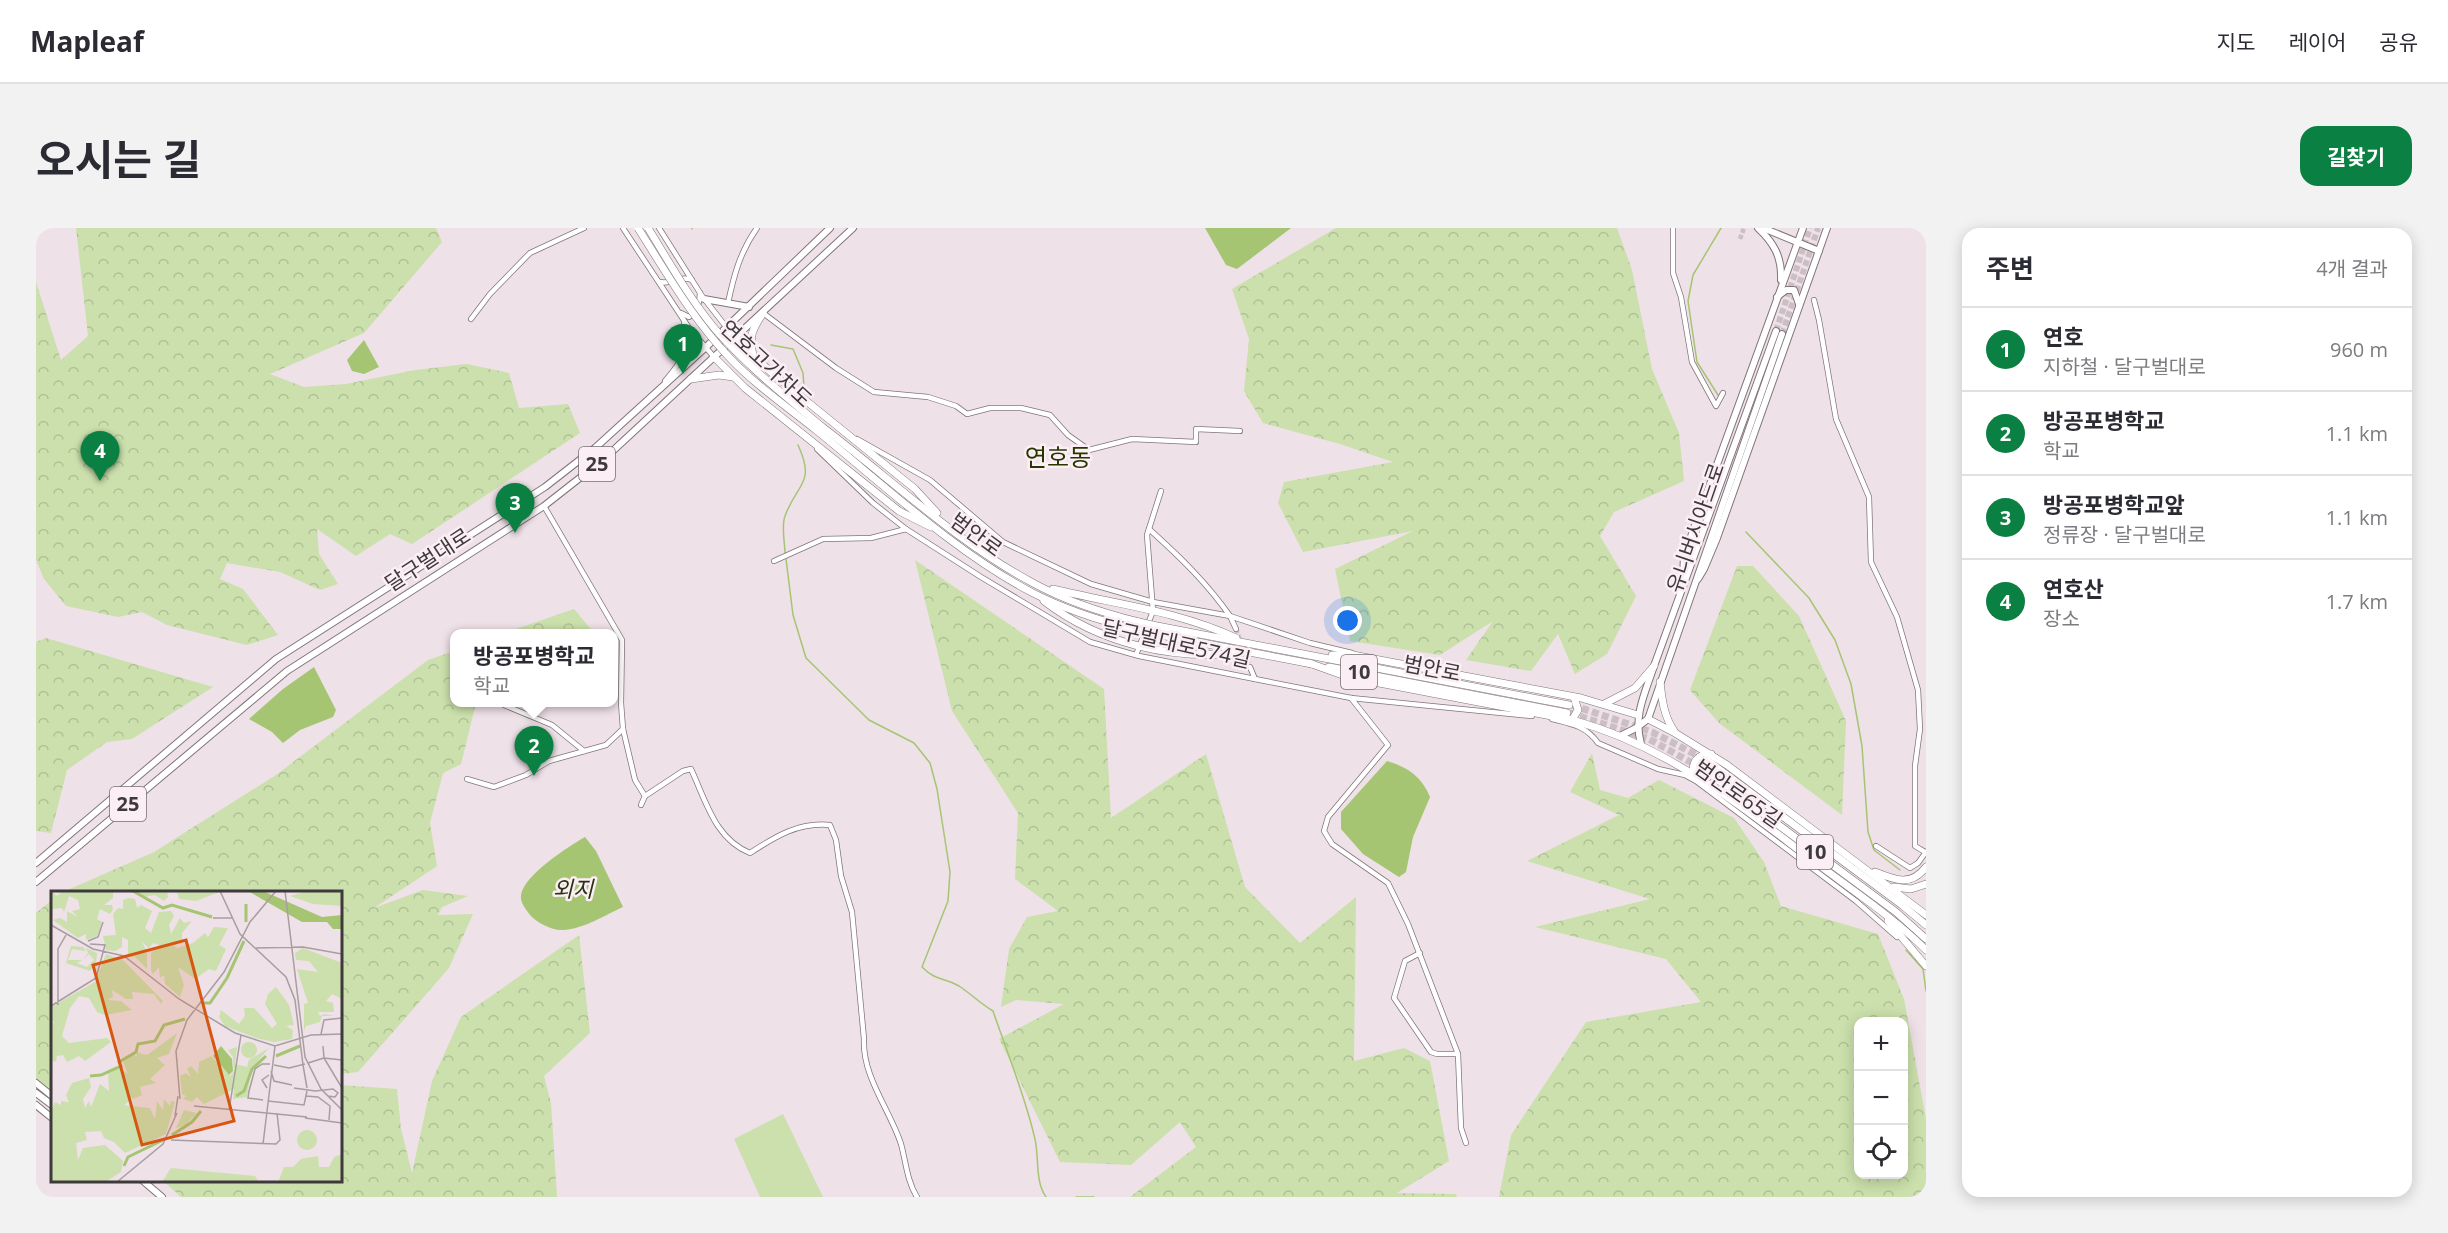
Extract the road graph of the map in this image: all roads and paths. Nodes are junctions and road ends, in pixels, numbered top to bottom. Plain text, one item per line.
1 (584, 228) edge
2 (623, 228) edge
3 (638, 228) edge
4 (648, 228) edge
5 (659, 228) edge
6 (757, 228) edge
7 (830, 228) edge
8 (853, 228) edge
9 (1673, 228) edge
10 (1758, 228) edge
11 (1763, 228) edge
12 (1803, 228) edge
13 (1827, 228) edge
14 (1797, 242) junction
15 (1819, 251) junction
16 (692, 280) junction
17 (658, 281) junction
18 (1780, 288) junction
19 (702, 296) junction
20 (1776, 297) junction
21 (1814, 300) dead end
22 (728, 303) junction
23 (1800, 304) junction
24 (748, 307) junction
25 (678, 312) junction
26 (763, 313) junction
27 (471, 319) dead end
28 (683, 319) junction
29 (727, 328) junction
30 (735, 338) junction
31 (706, 347) junction
32 (753, 356) junction
33 (714, 357) junction
34 (734, 378) junction
35 (691, 379) junction
36 (1723, 393) dead end
37 (647, 402) junction
38 (795, 428) junction
39 (818, 428) junction
40 (1240, 431) dead end
41 (846, 432) junction
42 (1161, 491) dead end
43 (544, 506) junction
44 (906, 529) junction
45 (1149, 529) junction
46 (948, 532) junction
47 (778, 561) dead end
48 (1683, 582) junction
49 (1693, 587) junction
50 (1035, 589) junction
51 (1153, 602) junction
52 (1153, 611) junction
53 (1230, 616) junction
54 (616, 629) edge
55 (1151, 629) junction
56 (1236, 629) tunnel mouth
57 (618, 632) edge
58 (1246, 643) junction
59 (1138, 647) junction
60 (1249, 652) junction
61 (1136, 655) junction
62 (1313, 655) junction
63 (1309, 663) junction
64 (1407, 665) junction
65 (1654, 666) junction
66 (1250, 667) tunnel mouth
67 (1255, 679) junction
68 (1660, 682) junction
69 (1574, 697) junction
70 (1351, 698) junction
71 (1604, 704) junction
72 (509, 707) edge
73 (1638, 715) junction
74 (1648, 719) junction
75 (1572, 720) junction
76 (1636, 728) junction
77 (623, 729) junction
78 (1675, 733) junction
79 (1620, 736) junction
80 (1599, 743) joint
81 (1641, 744) junction
82 (584, 752) junction
83 (1709, 758) junction
84 (1703, 769) tunnel mouth
85 (1695, 774) junction
86 (467, 779) dead end
87 (645, 796) junction
88 (641, 805) dead end
89 (1876, 846) dead end
90 (1926, 852) edge
91 (36, 863) edge
92 (1926, 867) edge
93 (1865, 868) junction
94 (36, 882) edge
95 (1926, 884) edge
96 (1890, 887) junction
97 (1878, 910) junction
98 (1926, 915) edge
99 (1926, 925) edge
100 (1926, 939) edge
101 (1926, 950) edge
102 (1420, 953) junction
103 (1926, 967) edge
104 (1458, 1054) junction
105 (36, 1083) edge
106 (36, 1093) edge
107 (51, 1095) edge
108 (36, 1103) edge
109 (51, 1104) edge
110 (51, 1112) edge
111 (51, 1117) edge
112 (1466, 1143) dead end
113 (144, 1182) edge
114 (162, 1197) edge
115 (917, 1197) edge

1 - 27 street
2 - 17 street
3 - 39 highway, 연호고가차도 / 10, bridge
4 - 39 highway, 연호고가차도 / 10, bridge
5 - 16 street
6 - 22 street
7 - 24 main road, 달구벌대로 / 25
8 - 26 main road, 달구벌대로 / 25
9 - 36 street
10 - 18 main road
11 - 14 main road
12 - 14 main road
13 - 15 main road
14 - 15 main road
14 - 18 main road
15 - 23 main road
16 - 17 street
16 - 19 street
17 - 25 street
18 - 20 main road
19 - 22 main road
19 - 25 street
19 - 29 street
20 - 23 main road
20 - 48 main road
21 - 90 street
22 - 24 main road
23 - 49 main road
24 - 29 main road, 달구벌대로 / 25
25 - 28 street
26 - 30 main road, 달구벌대로 / 25
26 - 32 highway
26 - 40 street
28 - 31 street
28 - 37 street
29 - 30 highway
29 - 31 main road, 달구벌대로 / 25
30 - 32 highway
30 - 33 main road, 달구벌대로 / 25
31 - 33 street
31 - 37 main road, 달구벌대로 / 25
32 - 41 highway
33 - 34 highway
33 - 35 main road, 달구벌대로 / 25
34 - 35 highway
34 - 38 highway
35 - 43 main road, 달구벌대로 / 25
37 - 91 main road, 달구벌대로 / 25
38 - 44 street, 달구벌대로574길
38 - 46 highway
39 - 46 highway, 범안로 / 10
41 - 46 highway
41 - 51 street
42 - 45 street
43 - 54 street
43 - 94 main road, 달구벌대로 / 25
44 - 47 street
44 - 61 street, 달구벌대로574길
45 - 51 street
45 - 53 street
46 - 50 highway, 범안로 / 10
48 - 49 main road, 유니버시아드로
48 - 65 main road, 유니버시아드로
49 - 68 main road, 유니버시아드로
50 - 52 highway
50 - 55 highway, 범안로 / 10, bridge
50 - 55 highway, 범안로 / 10, bridge
50 - 59 highway
51 - 52 street
51 - 53 street
52 - 58 highway
52 - 59 street
53 - 56 street
53 - 64 street
55 - 58 highway, 범안로 / 10
55 - 60 highway, 범안로 / 10
57 - 77 street
58 - 62 highway, 범안로 / 10
59 - 60 highway
59 - 61 street
60 - 63 highway, 범안로 / 10
61 - 67 street, 달구벌대로574길
62 - 63 highway, 범안로 / 10
62 - 64 highway
63 - 75 highway
64 - 69 highway
65 - 71 highway
65 - 73 main road, 유니버시아드로
66 - 67 street
67 - 70 street, 달구벌대로574길
68 - 74 main road, 유니버시아드로
68 - 78 highway
69 - 71 highway
69 - 75 highway
70 - 80 street, 달구벌대로574길
70 - 102 street
71 - 73 highway
72 - 82 street
73 - 74 main road
73 - 76 main road, 유니버시아드로
74 - 76 main road
74 - 78 highway
75 - 79 highway
76 - 79 main road
76 - 81 main road, 유니버시아드로
77 - 82 street
77 - 87 street
78 - 83 highway
79 - 81 highway
80 - 103 street, 범안로65길
81 - 85 highway
82 - 86 street
83 - 85 highway
83 - 93 highway
83 - 99 highway, 10
84 - 100 highway, 10
85 - 97 highway
87 - 88 street
87 - 115 street
89 - 90 street
92 - 93 highway
93 - 96 highway
95 - 96 highway
96 - 98 highway
97 - 101 highway
97 - 103 highway
102 - 104 street
102 - 104 street
104 - 112 street
105 - 107 main road
106 - 109 main road
108 - 110 main road
108 - 111 main road
113 - 114 main road

